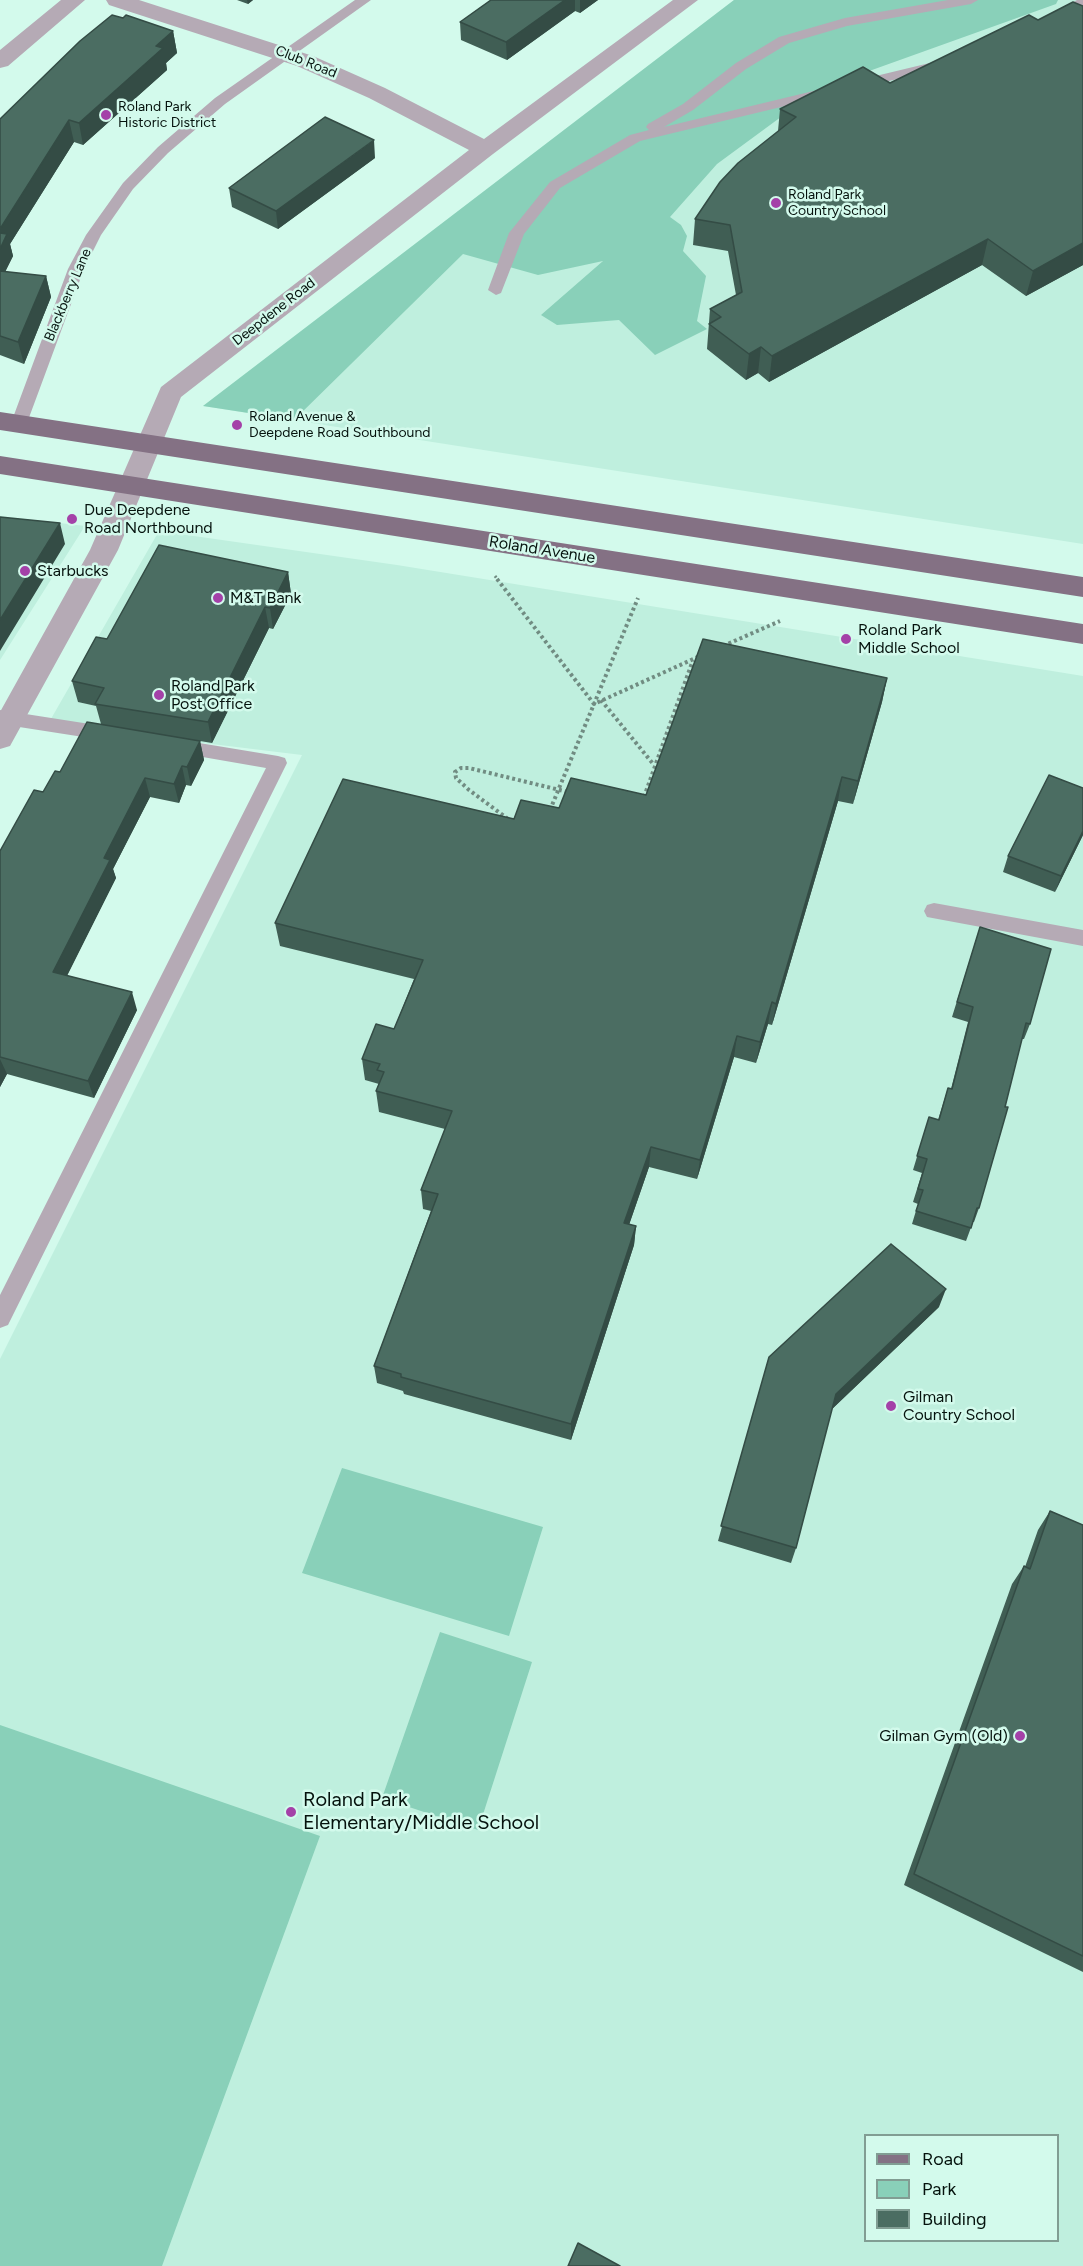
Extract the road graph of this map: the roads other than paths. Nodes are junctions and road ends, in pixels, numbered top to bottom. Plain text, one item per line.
1 (74, 0) edge
2 (117, 0) edge
3 (364, 0) edge
4 (687, 0) edge
5 (971, 0) edge
6 (1083, 2) edge
7 (1040, 25) edge
8 (285, 53) junction
9 (957, 57) edge
10 (0, 61) edge
11 (635, 138) junction
12 (485, 149) junction
13 (496, 290) dead end
14 (10, 422) edge
15 (149, 443) junction
16 (0, 465) edge
17 (132, 484) junction
18 (1083, 587) edge
19 (1083, 634) edge
20 (4, 724) edge
21 (124, 737) edge
22 (160, 743) edge
23 (934, 911) dead end
24 (1083, 938) edge
25 (0, 1318) edge

1 - 10 street
2 - 8 street, Club Road
3 - 8 lane, Blackberry Lane
4 - 12 street, Deepdene Road
5 - 11 lane
6 - 7 lane
8 - 12 street, Club Road
8 - 14 lane, Blackberry Lane
9 - 11 lane
11 - 13 lane
12 - 15 street, Deepdene Road
14 - 15 main road
15 - 17 street, Deepdene Road
15 - 18 main road
16 - 17 main road, Roland Avenue
17 - 19 main road, Roland Avenue
17 - 20 street, Deepdene Road
20 - 21 lane
22 - 25 lane
23 - 24 lane

